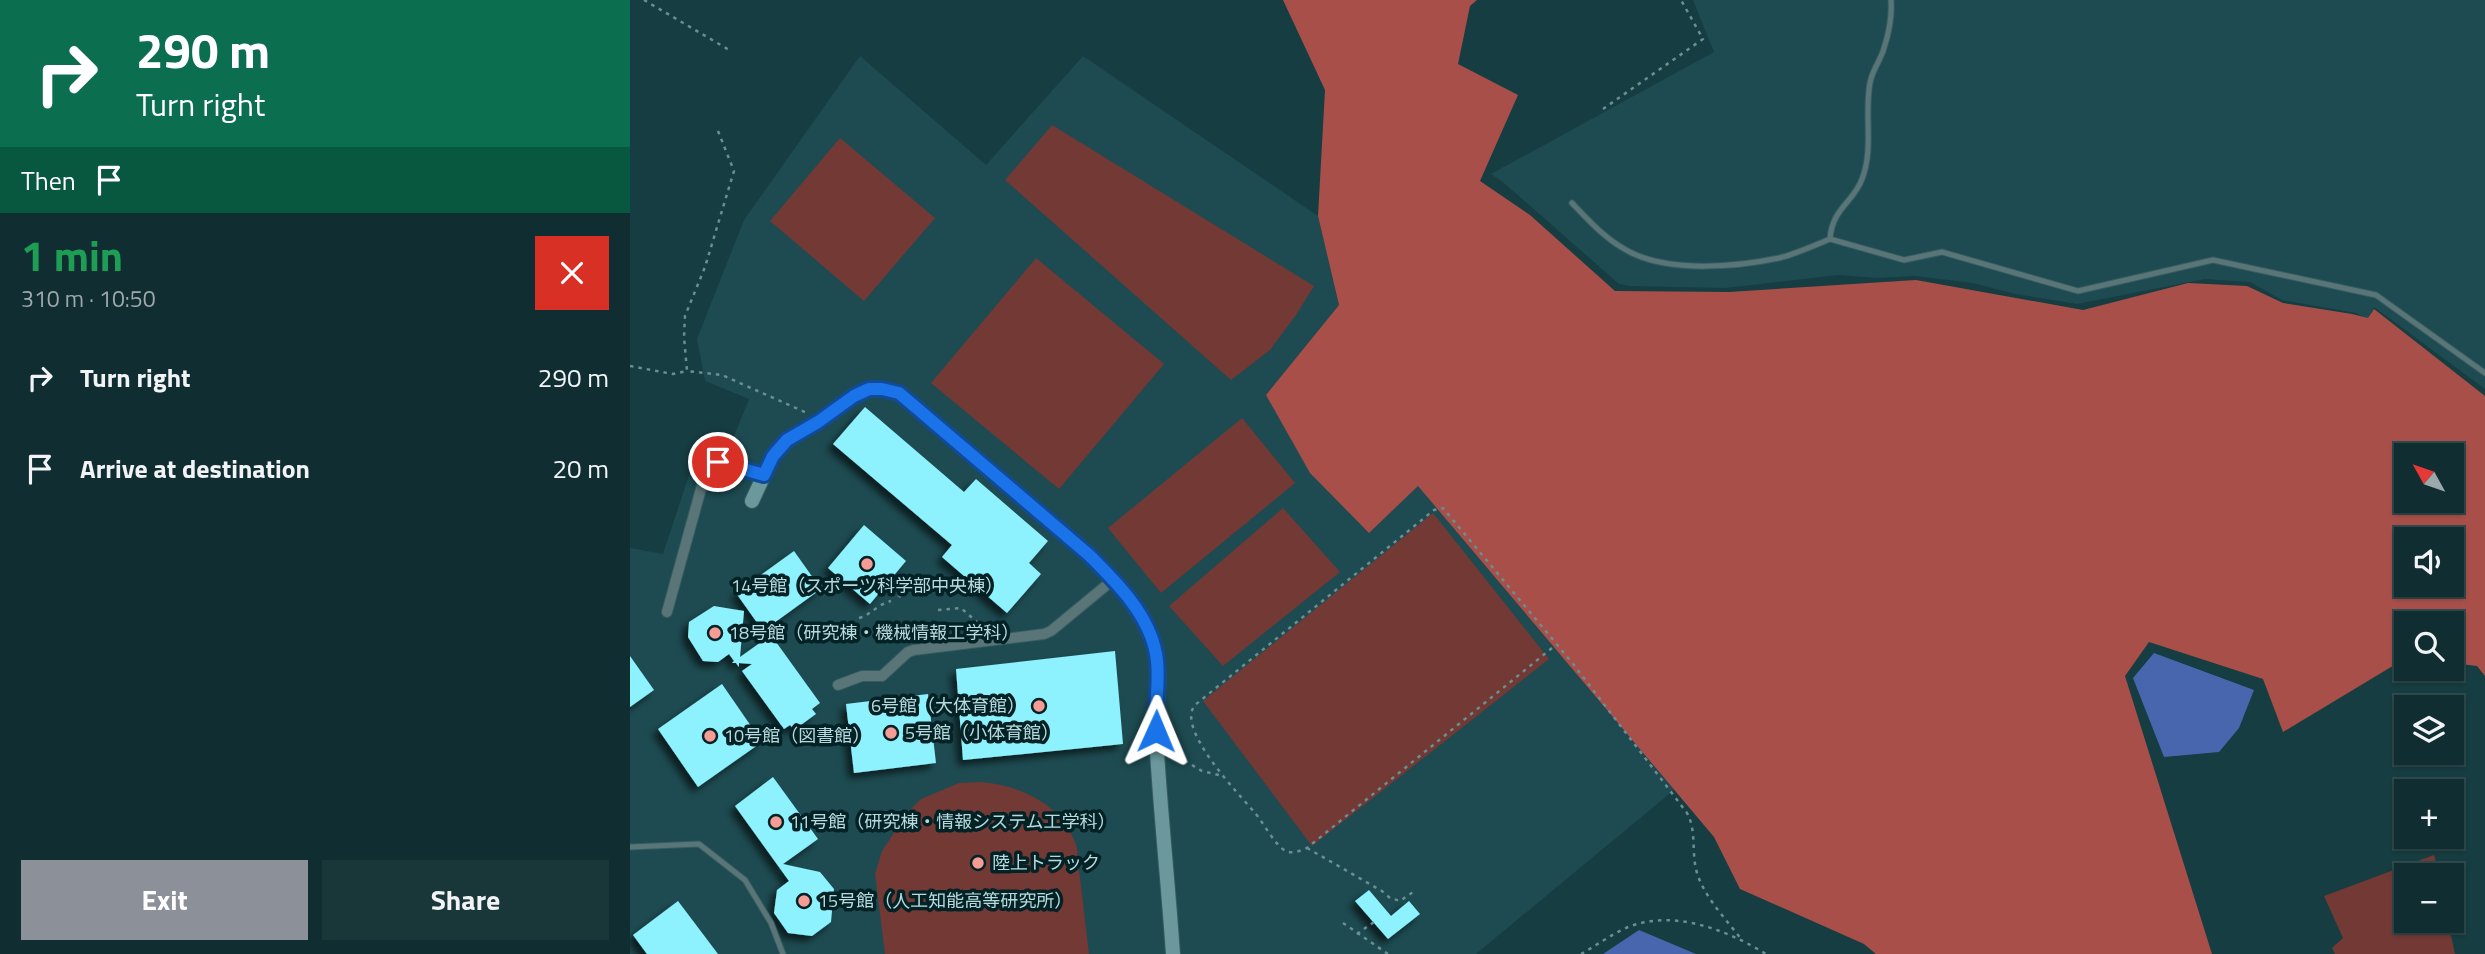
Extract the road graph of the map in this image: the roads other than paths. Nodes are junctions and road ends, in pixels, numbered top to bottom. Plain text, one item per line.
1 (1891, 0) edge
2 (1572, 203) dead end
3 (1830, 239) junction
4 (2485, 373) edge
5 (764, 475) junction
6 (752, 501) dead end
7 (1114, 579) junction
8 (667, 612) dead end
9 (838, 685) dead end
10 (630, 847) edge
11 (783, 954) edge
12 (1173, 954) edge

1 - 3 lane
2 - 3 lane
3 - 4 lane
5 - 6 street
5 - 7 street
5 - 8 street
7 - 9 street
7 - 12 street
10 - 11 lane

